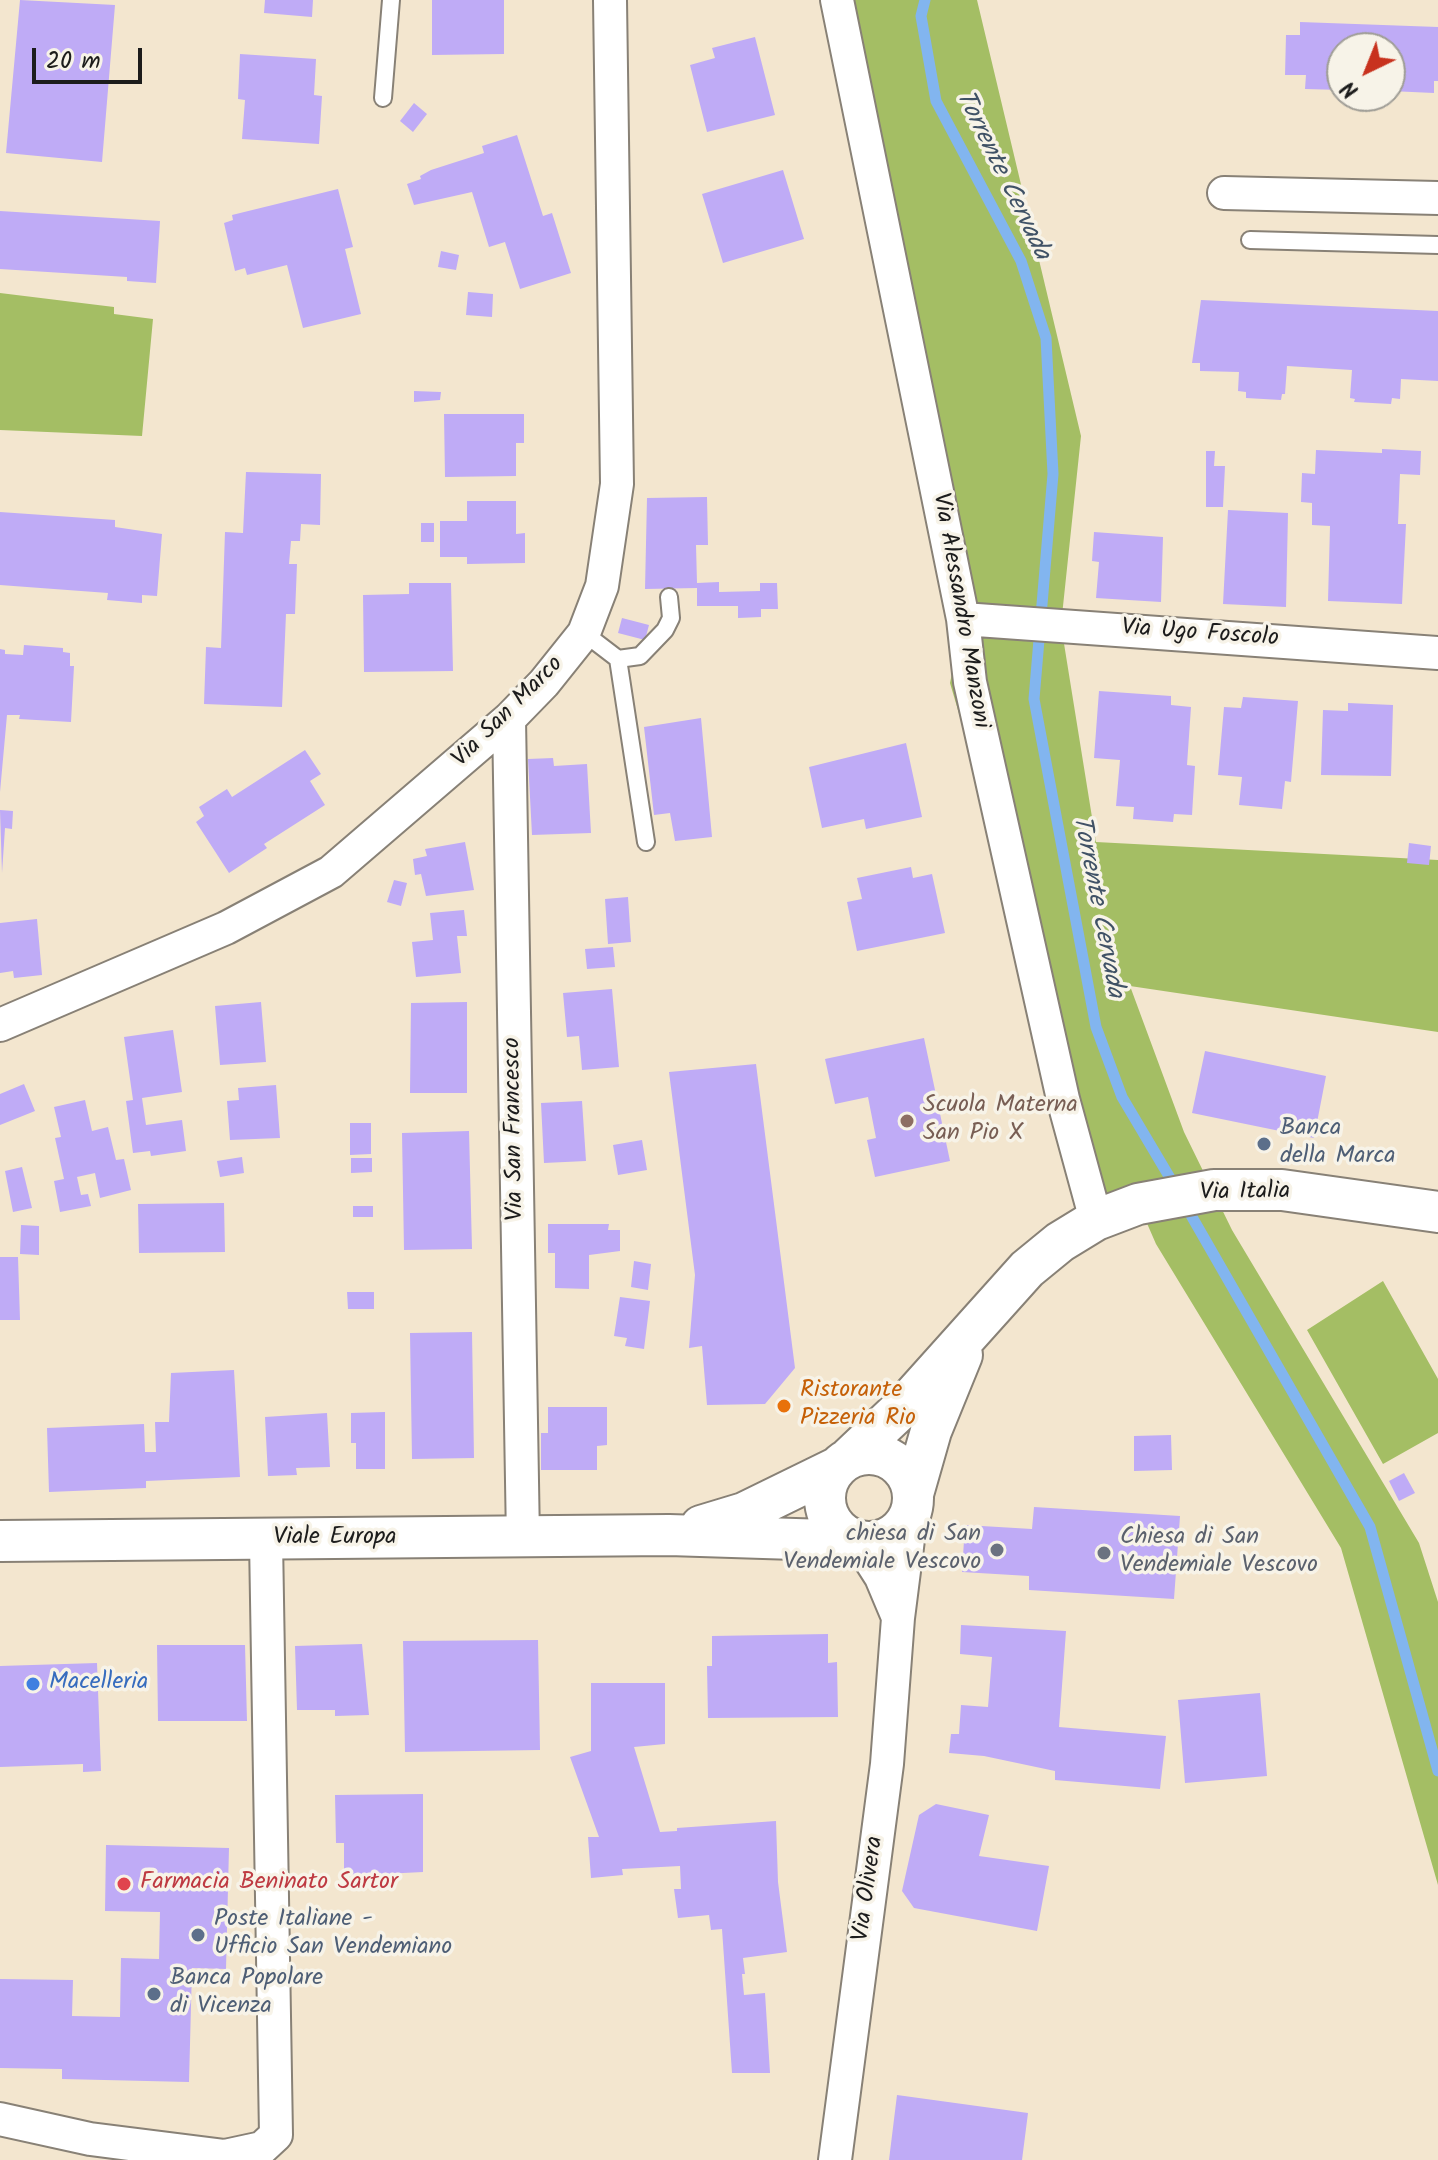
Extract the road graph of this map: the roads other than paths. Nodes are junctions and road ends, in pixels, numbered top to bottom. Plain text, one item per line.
1 (391, 0) edge
2 (610, 0) edge
3 (837, 0) edge
4 (383, 98) dead end
5 (1224, 193) dead end
6 (1438, 198) edge
7 (1250, 240) dead end
8 (1438, 245) edge
9 (669, 597) dead end
10 (963, 619) junction
11 (584, 633) junction
12 (1438, 653) edge
13 (618, 659) junction
14 (509, 719) junction
15 (646, 842) dead end
16 (0, 1025) edge
17 (1438, 1212) edge
18 (1096, 1220) junction
19 (1060, 1242) joint
20 (972, 1328) junction
21 (842, 1463) junction
22 (913, 1501) junction
23 (669, 1535) junction
24 (523, 1539) junction
25 (266, 1540) junction
26 (0, 1541) edge
27 (858, 1541) junction
28 (898, 1618) junction
29 (0, 2119) edge
30 (835, 2160) edge

1 - 4 lane
2 - 11 street, Via San Marco
3 - 10 street, Via Alessandro Manzoni
5 - 6 street
7 - 8 lane
9 - 13 lane
10 - 12 street, Via Ugo Foscolo
10 - 18 street, Via Alessandro Manzoni
11 - 13 lane
11 - 14 street, Via San Marco
13 - 15 lane
14 - 16 street, Via San Marco
14 - 24 street, Via San Francesco
17 - 18 street, Via Italia
18 - 19 street, Via Italia
19 - 20 street, Viale Europa
20 - 21 street, Viale Europa
20 - 22 street, Viale Europa
21 - 22 street
21 - 23 street, Viale Europa
21 - 27 street
22 - 27 street
22 - 28 street, Via Olivera
23 - 24 street, Viale Europa
23 - 27 street, Viale Europa
24 - 25 street, Viale Europa
25 - 26 street, Viale Europa
25 - 29 street
27 - 28 street, Via Olivera
28 - 30 street, Via Olivera

